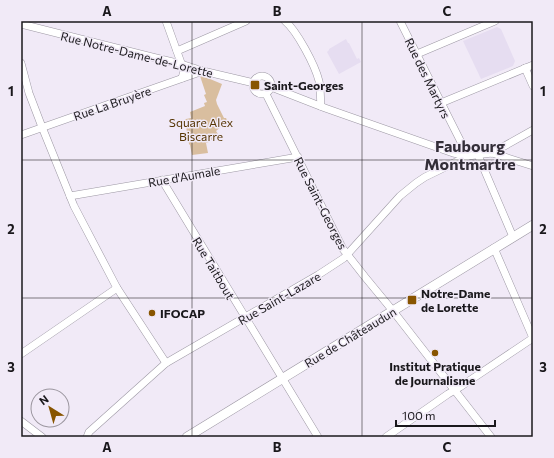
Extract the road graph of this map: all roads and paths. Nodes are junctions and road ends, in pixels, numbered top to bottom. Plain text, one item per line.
1 (167, 21) edge
2 (246, 21) edge
3 (285, 21) edge
4 (400, 21) edge
5 (495, 21) edge
6 (21, 24) edge
7 (177, 51) junction
8 (417, 54) junction
9 (21, 63) edge
10 (181, 64) junction
11 (533, 65) edge
12 (525, 68) junction
13 (203, 71) junction
14 (182, 78) junction
15 (254, 83) junction
16 (533, 86) edge
17 (271, 87) junction
18 (266, 94) junction
19 (441, 103) junction
20 (321, 106) junction
21 (42, 127) junction
22 (533, 130) edge
23 (21, 135) edge
24 (492, 153) junction
25 (478, 155) junction
26 (468, 156) junction
27 (298, 157) junction
28 (533, 166) edge
29 (162, 180) junction
30 (70, 196) junction
31 (533, 225) edge
32 (513, 237) junction
33 (494, 248) junction
34 (348, 254) junction
35 (117, 288) junction
36 (393, 311) junction
37 (245, 317) junction
38 (533, 338) edge
39 (21, 354) edge
40 (166, 364) junction
41 (282, 379) junction
42 (455, 390) junction
43 (21, 421) edge
44 (40, 436) edge
45 (87, 437) edge
46 (187, 437) edge
47 (318, 437) edge
48 (386, 437) edge
49 (491, 437) edge

1 - 7 street
2 - 7 street
3 - 20 street
4 - 8 street, Rue des Martyrs
5 - 8 street
6 - 10 street, Rue Notre-Dame-de-Lorette
7 - 10 street
8 - 19 street, Rue des Martyrs
9 - 21 street
10 - 13 street, Rue Notre-Dame-de-Lorette
10 - 14 street
11 - 12 street
12 - 16 street
12 - 19 street
13 - 14 street, Rue La Bruyère
13 - 15 street, Rue Notre-Dame-de-Lorette
14 - 21 street, Rue La Bruyère
15 - 17 street
15 - 18 street
17 - 18 street
17 - 20 street
18 - 27 street, Rue Saint-Georges
19 - 26 street, Rue des Martyrs
20 - 26 street
21 - 23 street, Rue La Bruyère
21 - 30 street
22 - 24 street
24 - 25 street
24 - 28 street
25 - 26 street
25 - 32 street
26 - 34 street, Rue Saint-Lazare
27 - 29 street, Rue d'Aumale
27 - 34 street, Rue Saint-Georges
29 - 30 street, Rue d'Aumale
29 - 37 street, Rue Taitbout
30 - 35 street
31 - 32 main road, Rue de Châteaudun
32 - 33 main road, Rue de Châteaudun
33 - 36 main road, Rue de Châteaudun
33 - 38 street
34 - 36 street, Rue Saint-Georges
34 - 37 street, Rue Saint-Lazare
35 - 39 street
35 - 40 street
36 - 41 main road, Rue de Châteaudun
36 - 42 street, Rue Saint-Georges
37 - 40 street, Rue Saint-Lazare
37 - 41 street, Rue Taitbout
38 - 42 street
40 - 45 street, Rue Saint-Lazare
41 - 46 main road, Rue de Châteaudun
41 - 47 street, Rue Taitbout
42 - 48 street
42 - 49 street, Rue Saint-Georges
43 - 44 street

